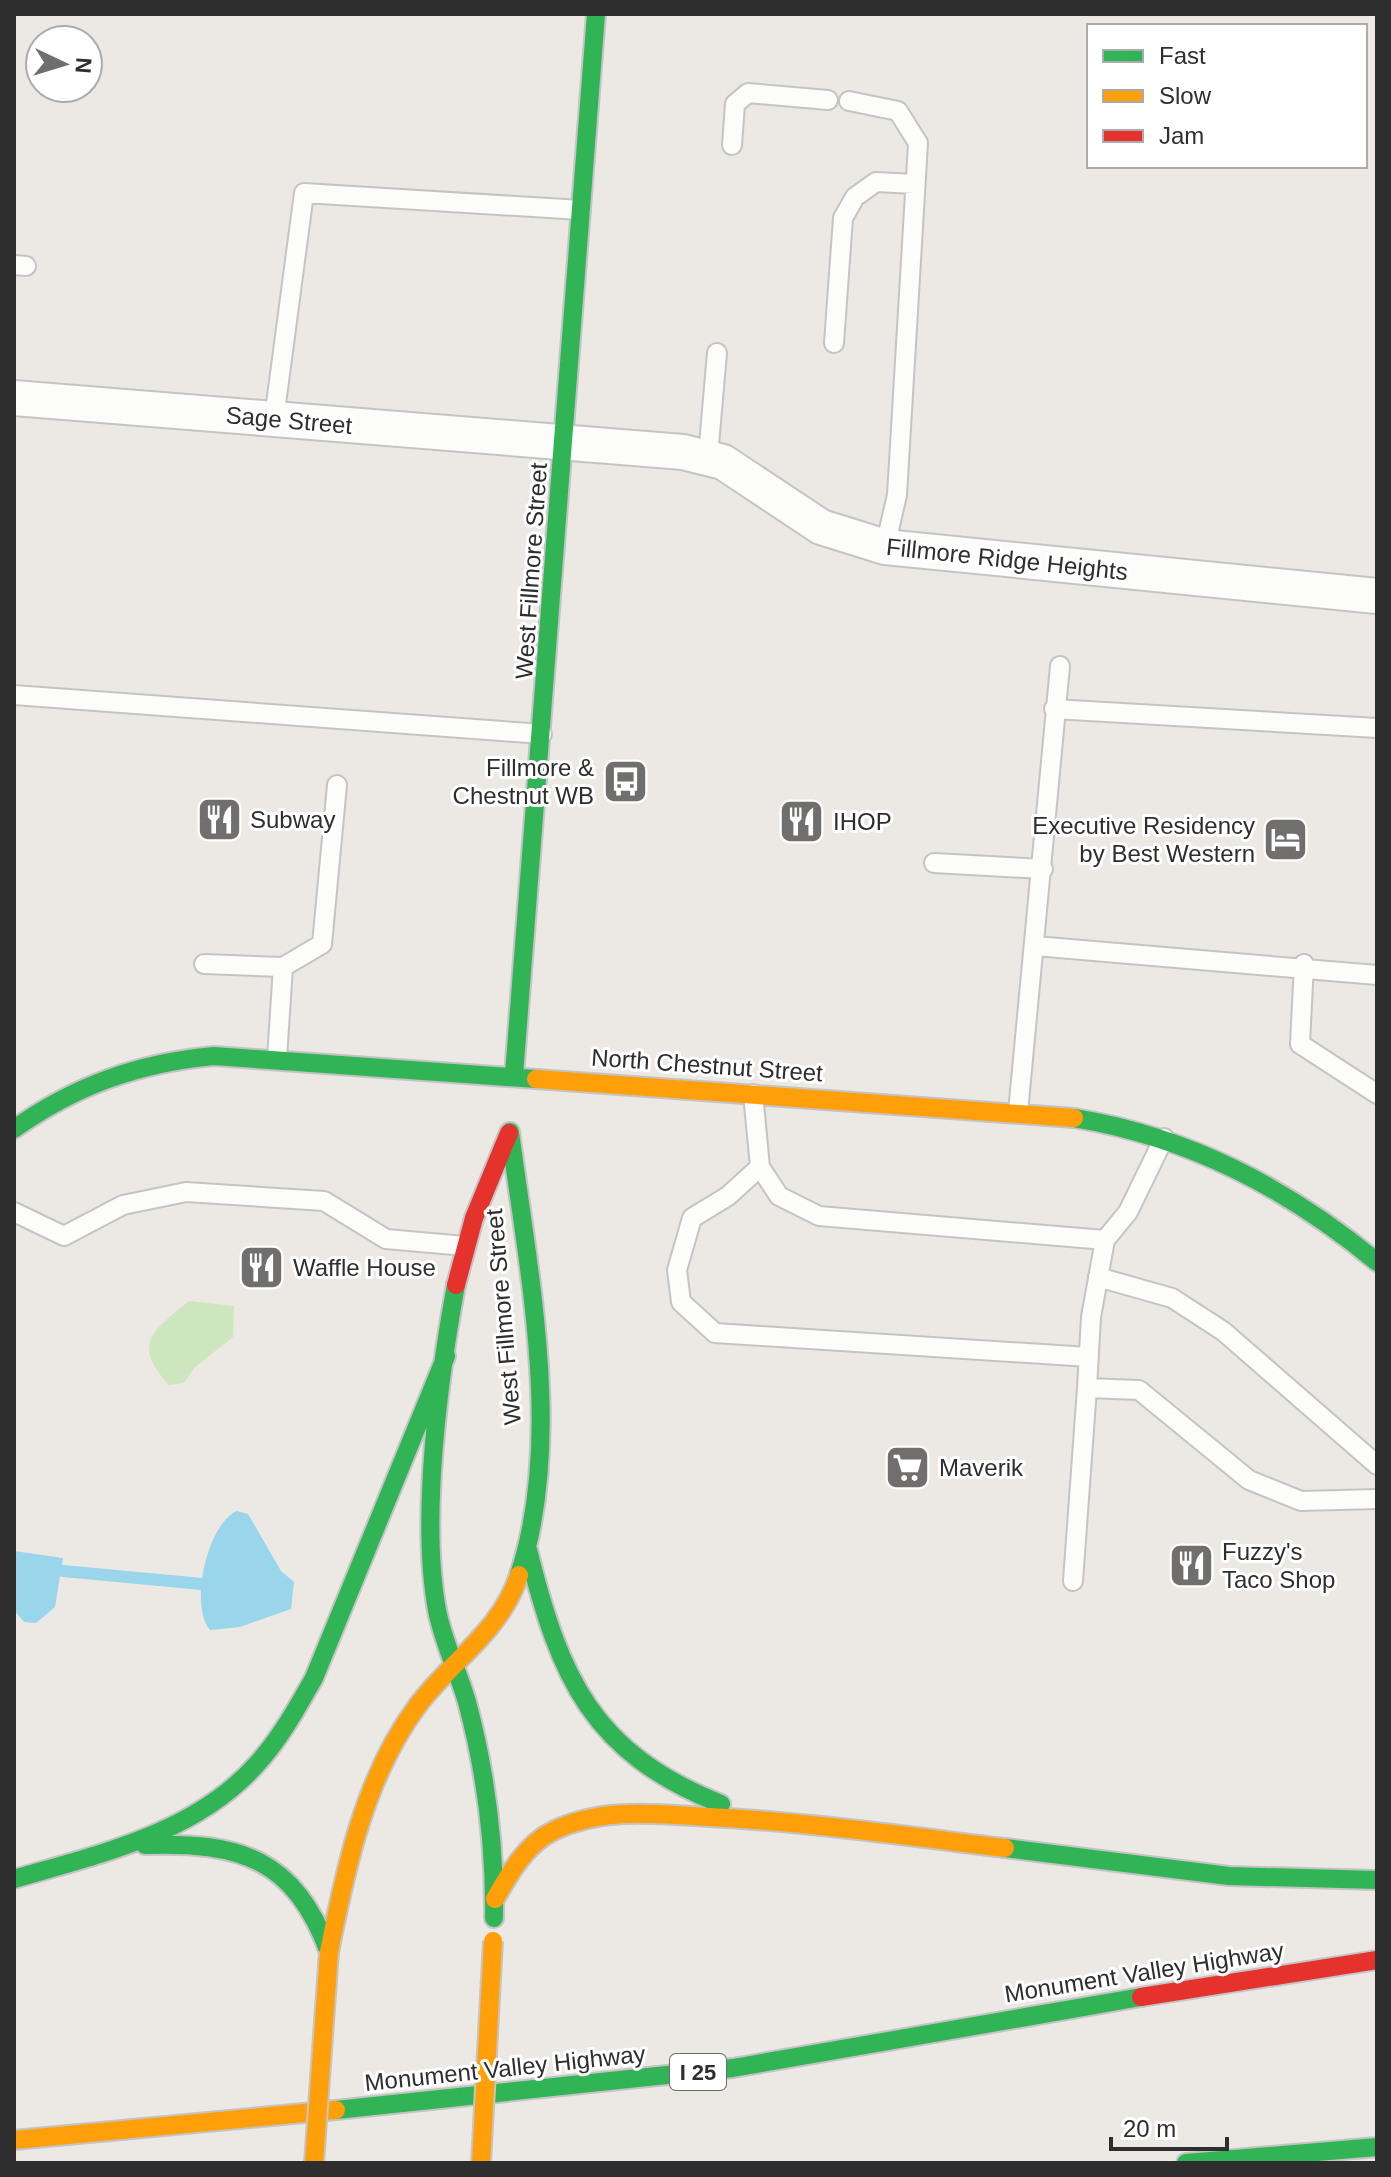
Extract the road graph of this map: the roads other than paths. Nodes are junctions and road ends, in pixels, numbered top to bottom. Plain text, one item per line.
1 (596, 14) edge
2 (828, 100) dead end
3 (849, 101) dead end
4 (732, 145) dead end
5 (915, 184) junction
6 (581, 210) junction
7 (834, 343) dead end
8 (717, 353) dead end
9 (14, 398) edge
10 (274, 419) junction
11 (565, 441) junction
12 (708, 456) junction
13 (885, 547) junction
14 (1377, 596) edge
15 (1060, 666) dead end
16 (14, 695) edge
17 (1054, 709) junction
18 (1377, 728) edge
19 (543, 734) junction
20 (337, 785) dead end
21 (934, 863) dead end
22 (1043, 869) junction
23 (1035, 946) junction
24 (204, 964) dead end
25 (1304, 966) junction
26 (283, 967) junction
27 (1377, 975) edge
28 (277, 1058) junction
29 (514, 1075) junction
30 (753, 1093) junction
31 (1377, 1094) edge
32 (1018, 1112) junction
33 (511, 1118) junction
34 (14, 1129) edge
35 (1164, 1138) junction
36 (760, 1167) junction
37 (14, 1212) edge
38 (1105, 1240) junction
39 (465, 1246) junction
40 (1377, 1262) edge
41 (1098, 1277) junction
42 (446, 1356) junction
43 (1089, 1357) junction
44 (1087, 1388) junction
45 (1377, 1465) edge
46 (1377, 1499) edge
47 (528, 1550) junction
48 (1073, 1581) dead end
49 (454, 1666) junction
50 (789, 1821) junction
51 (123, 1846) junction
52 (14, 1879) edge
53 (1377, 1880) edge
54 (495, 1899) junction
55 (329, 1952) junction
56 (1377, 1960) edge
57 (14, 2140) edge
58 (1377, 2147) edge
59 (1377, 2159) edge
60 (314, 2163) edge
61 (481, 2163) edge
62 (1186, 2163) edge
63 (1366, 2163) edge

1 - 6 main road, West Fillmore Street
2 - 4 lane
3 - 5 lane
5 - 7 lane
5 - 13 lane
6 - 10 lane
6 - 11 main road, West Fillmore Street
8 - 12 lane
9 - 10 street, Sage Street
10 - 11 street, Sage Street
11 - 12 street, Fillmore Ridge Heights
11 - 19 main road, West Fillmore Street
12 - 13 street, Fillmore Ridge Heights
13 - 14 street, Fillmore Ridge Heights
15 - 17 lane
16 - 19 lane
17 - 18 lane
17 - 22 lane
19 - 29 main road, West Fillmore Street
20 - 26 lane
21 - 22 lane
22 - 23 lane
23 - 25 lane
23 - 32 lane
24 - 26 lane
25 - 27 lane
25 - 31 lane
26 - 28 lane
28 - 29 main road, North Chestnut Street
28 - 34 main road, North Chestnut Street
29 - 30 main road, North Chestnut Street
29 - 33 main road, West Fillmore Street
30 - 32 main road, North Chestnut Street
30 - 36 lane
32 - 35 main road, North Chestnut Street
33 - 39 main road, West Fillmore Street
33 - 47 main road, West Fillmore Street
35 - 38 lane
35 - 40 main road, North Chestnut Street
36 - 38 lane
36 - 43 lane
37 - 39 lane
38 - 41 lane
39 - 42 main road, West Fillmore Street
41 - 43 lane
41 - 45 lane
42 - 49 main road, West Fillmore Street
42 - 51 main road
43 - 44 lane
44 - 46 lane
44 - 48 lane
47 - 49 main road, West Fillmore Street
47 - 50 main road
49 - 54 main road, West Fillmore Street
49 - 55 main road, West Fillmore Street
50 - 53 main road
50 - 54 main road
51 - 52 main road
51 - 55 main road
54 - 61 main road, West Fillmore Street, bridge
55 - 60 main road, West Fillmore Street, bridge
56 - 57 main road, Monument Valley Highway / I 25
58 - 62 main road
59 - 63 main road

